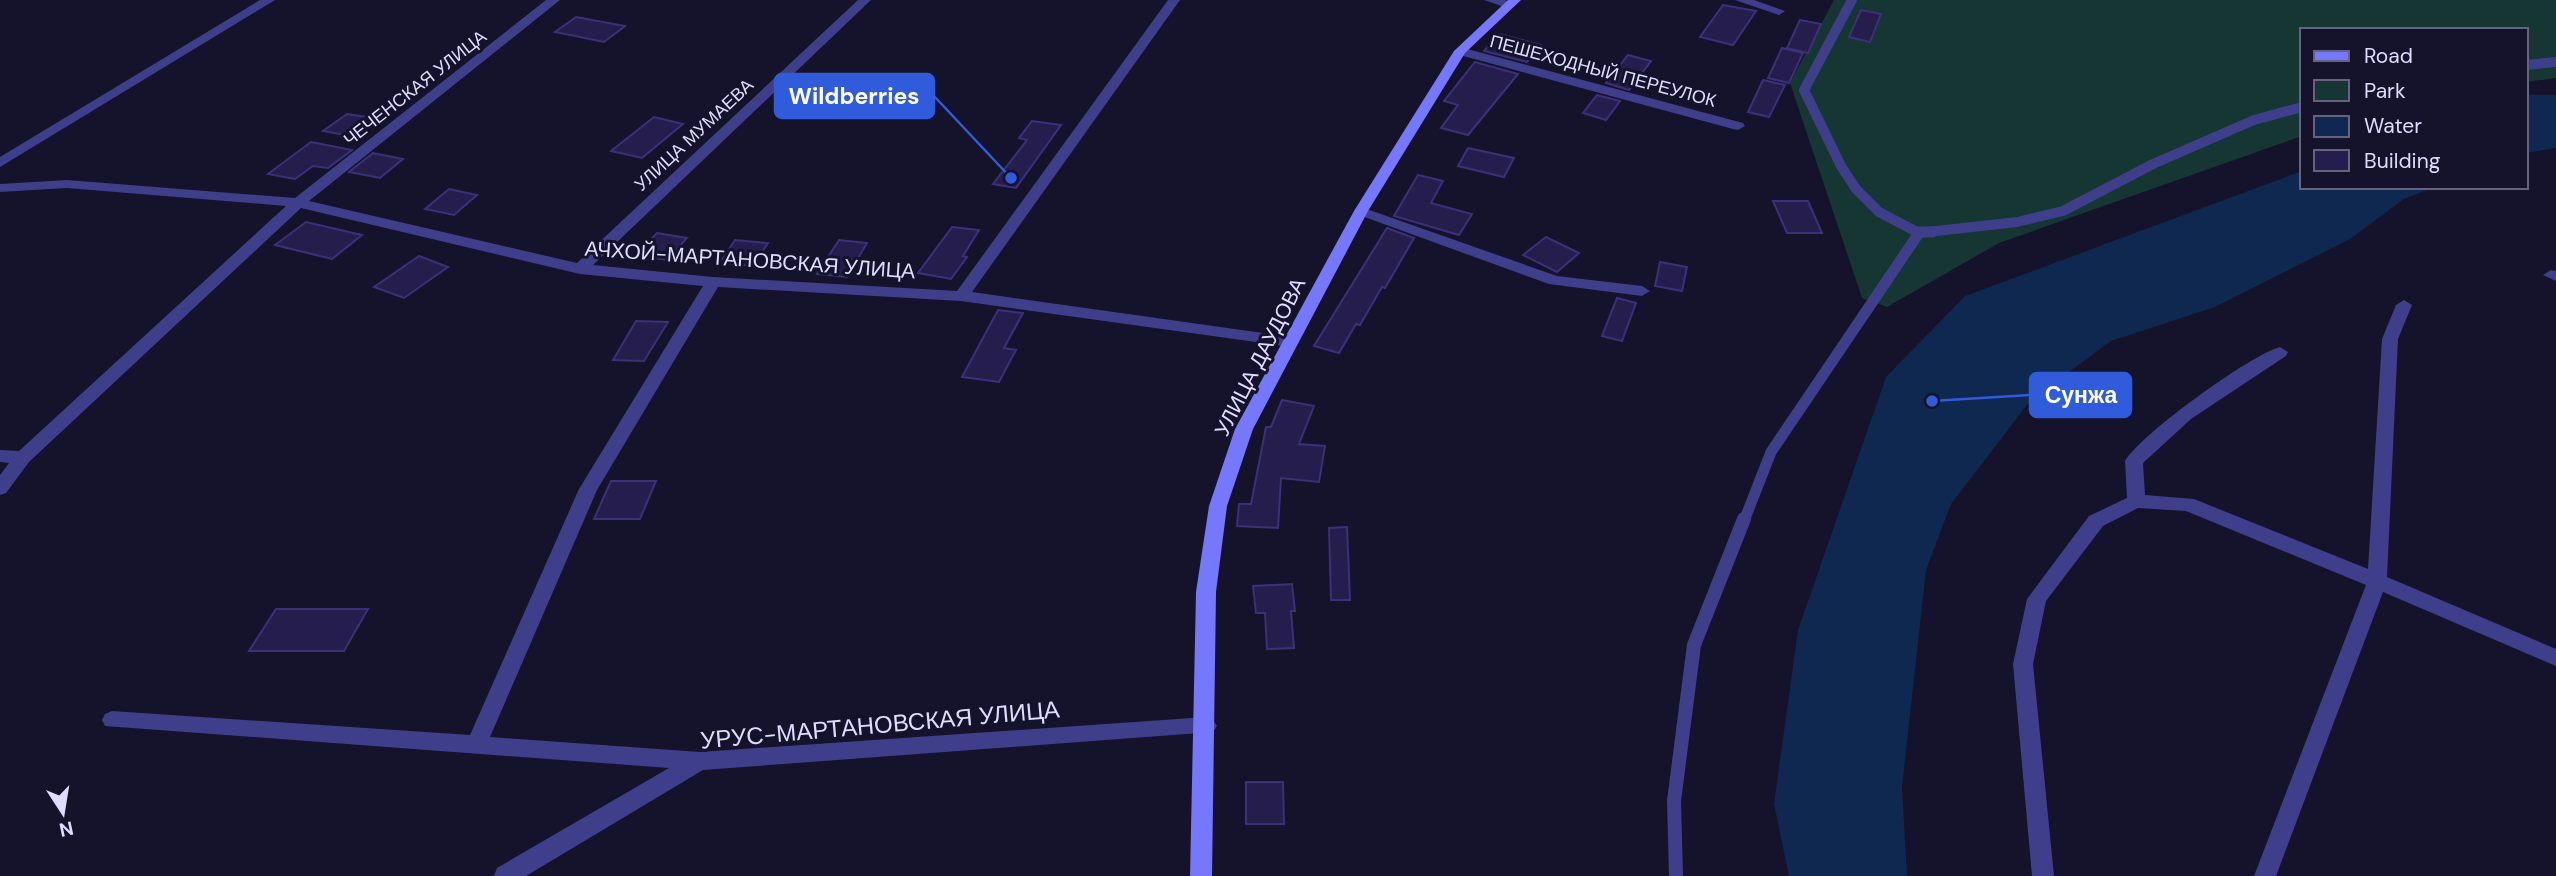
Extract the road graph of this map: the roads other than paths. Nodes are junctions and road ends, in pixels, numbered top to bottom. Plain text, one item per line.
1 (269, 0) edge
2 (554, 0) edge
3 (865, 0) edge
4 (1174, 0) edge
5 (1490, 0) edge
6 (1741, 0) edge
7 (1852, 0) edge
8 (1512, 2) edge
9 (1779, 11) dead end
10 (1460, 51) junction
11 (2556, 62) edge
12 (2528, 65) edge
13 (2300, 108) edge
14 (1738, 125) dead end
15 (0, 163) edge
16 (0, 188) edge
17 (298, 203) junction
18 (1360, 211) junction
19 (1919, 233) junction
20 (580, 269) junction
21 (713, 282) junction
22 (1642, 291) dead end
23 (961, 296) junction
24 (2404, 305) dead end
25 (1291, 342) junction
26 (2280, 352) dead end
27 (0, 456) edge
28 (23, 458) junction
29 (0, 488) edge
30 (2136, 501) junction
31 (2377, 580) junction
32 (2556, 658) edge
33 (112, 720) dead end
34 (1206, 726) junction
35 (476, 745) junction
36 (700, 761) junction
37 (505, 876) edge
38 (1201, 876) edge
39 (1676, 876) edge
40 (2043, 876) edge
41 (2265, 876) edge

1 - 15 street
2 - 17 street, ЧЕЧЕНСКАЯ УЛИЦА
3 - 20 street, УЛИЦА МУМАЕВА
4 - 23 street
5 - 8 street
6 - 9 street
7 - 19 lane
8 - 10 street, УЛИЦА ДАУДОВА
10 - 14 street, ПЕШЕХОДНЫЙ ПЕРЕУЛОК
10 - 18 street, УЛИЦА ДАУДОВА
11 - 12 lane
13 - 19 lane
16 - 17 street, АЧХОЙ-МАРТАНОВСКАЯ УЛИЦА
17 - 20 street, АЧХОЙ-МАРТАНОВСКАЯ УЛИЦА
17 - 28 street, ЧЕЧЕНСКАЯ УЛИЦА
18 - 22 street
18 - 25 street, УЛИЦА ДАУДОВА
19 - 39 lane
20 - 21 street, АЧХОЙ-МАРТАНОВСКАЯ УЛИЦА
21 - 23 street, АЧХОЙ-МАРТАНОВСКАЯ УЛИЦА
21 - 35 street
23 - 25 street, АЧХОЙ-МАРТАНОВСКАЯ УЛИЦА
24 - 31 street
25 - 34 street, УЛИЦА ДАУДОВА
26 - 30 street
27 - 28 street
28 - 29 street, ЧЕЧЕНСКАЯ УЛИЦА
30 - 31 street
30 - 40 street
31 - 32 street
31 - 41 street
33 - 35 street
34 - 36 street, УРУС-МАРТАНОВСКАЯ УЛИЦА
34 - 38 street, УЛИЦА ДАУДОВА
35 - 36 street
36 - 37 street, УРУС-МАРТАНОВСКАЯ УЛИЦА

